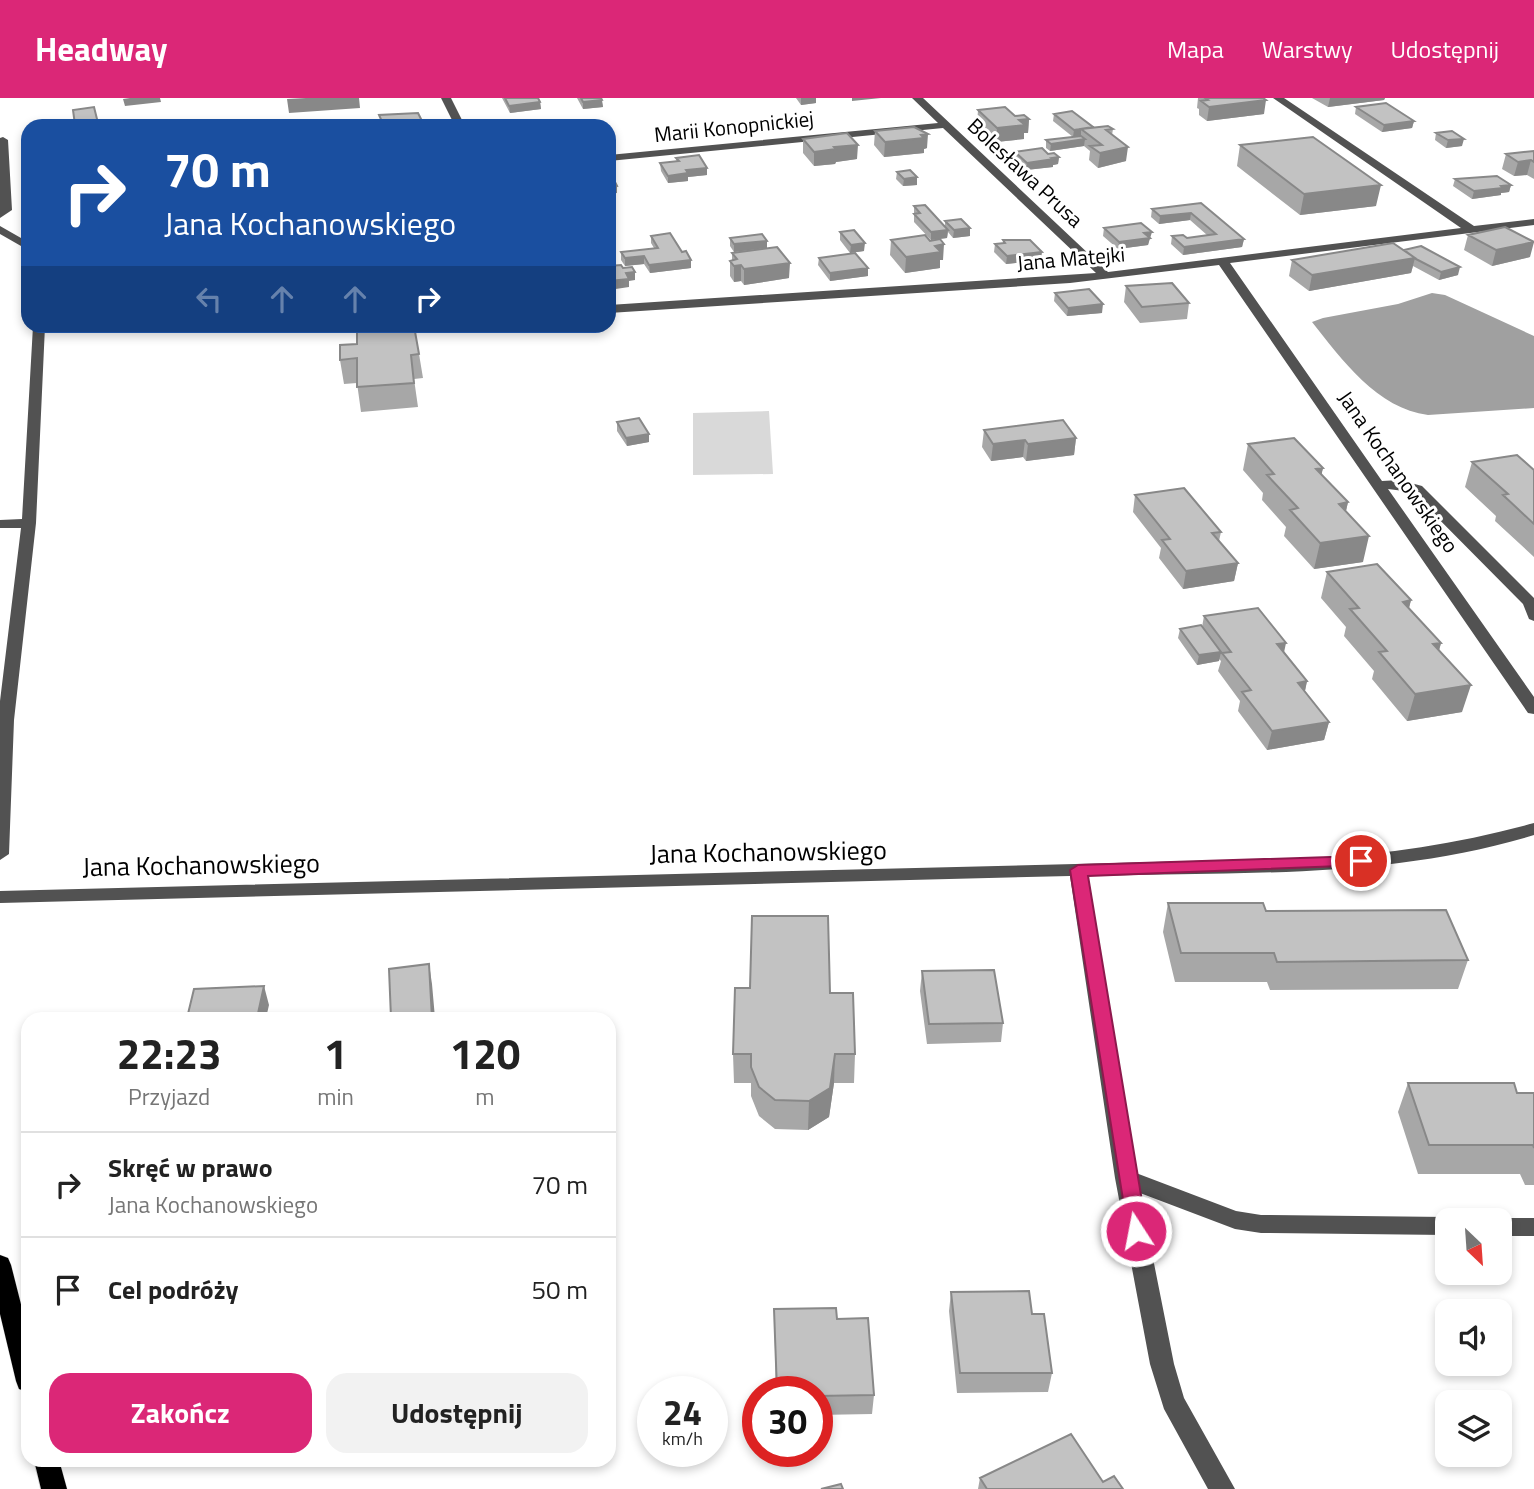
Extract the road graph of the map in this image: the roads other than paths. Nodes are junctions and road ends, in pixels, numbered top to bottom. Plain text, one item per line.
1 (446, 98) edge
2 (917, 98) edge
3 (1278, 98) edge
4 (456, 119) edge
5 (946, 125) junction
6 (3, 140) dead end
7 (616, 157) edge
8 (0, 215) edge
9 (1534, 222) edge
10 (0, 229) edge
11 (1472, 230) junction
12 (21, 242) edge
13 (1223, 262) junction
14 (1106, 276) junction
15 (616, 309) edge
16 (39, 333) edge
17 (1379, 485) junction
18 (29, 523) junction
19 (0, 524) edge
20 (1534, 616) edge
21 (1534, 709) edge
22 (3, 721) edge
23 (1534, 829) edge
24 (0, 854) edge
25 (1078, 870) junction
26 (0, 897) edge
27 (1126, 1178) junction
28 (1435, 1226) edge
29 (1512, 1227) edge
30 (1534, 1227) edge
31 (0, 1265) edge
32 (21, 1352) edge
33 (49, 1467) edge
34 (54, 1489) edge
35 (1222, 1489) edge

1 - 4 street
2 - 5 street, Bolesława Prusa
3 - 11 street
5 - 7 street, Marii Konopnickiej
5 - 14 street, Bolesława Prusa
6 - 8 street
9 - 11 street, Jana Matejki
10 - 12 street
11 - 13 street, Jana Matejki
13 - 14 street, Jana Matejki
13 - 17 street, Jana Kochanowskiego
14 - 15 street, Jana Matejki
16 - 18 street
17 - 20 street
17 - 21 street, Jana Kochanowskiego
18 - 19 street
18 - 22 street
22 - 24 street
23 - 25 street, Jana Kochanowskiego
25 - 26 street, Jana Kochanowskiego
25 - 27 street
27 - 28 street
27 - 35 street
29 - 30 street
31 - 32 main road
33 - 34 main road

